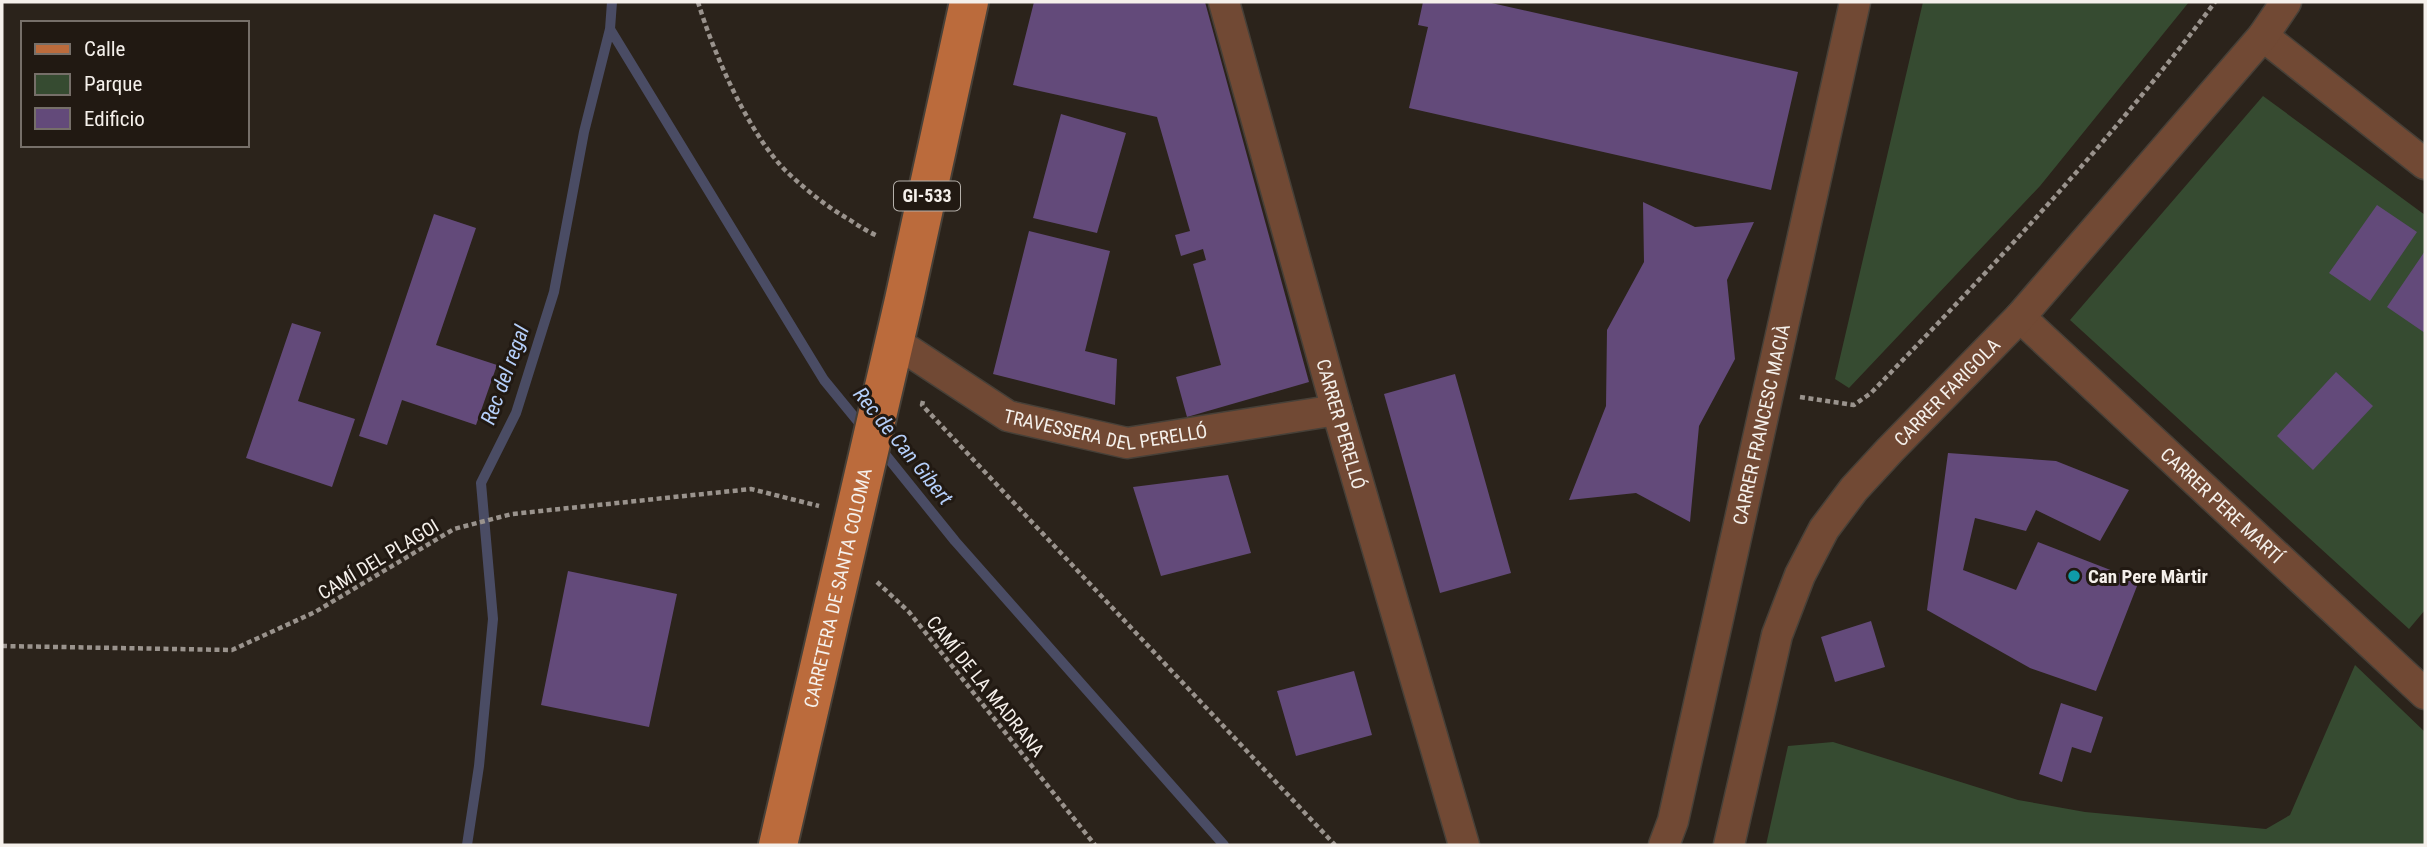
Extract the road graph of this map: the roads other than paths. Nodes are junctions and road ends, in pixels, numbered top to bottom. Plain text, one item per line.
1 (969, 2) edge
2 (1224, 2) edge
3 (1855, 2) edge
4 (2286, 2) edge
5 (2263, 36) junction
6 (2425, 164) edge
7 (2020, 317) junction
8 (894, 341) junction
9 (1338, 410) junction
10 (2420, 677) edge
11 (778, 845) edge
12 (1464, 845) edge
13 (1664, 845) edge
14 (1729, 845) edge

1 - 8 main road, CARRETERA DE SANTA COLOMA / GI-533
2 - 9 street, CARRER PERELLÓ
3 - 13 street, CARRER FRANCESC MACIÀ
4 - 5 street, CARRER FARIGOLA
5 - 6 street
5 - 7 street, CARRER FARIGOLA
7 - 10 street, CARRER PERE MARTÍ
7 - 14 street, CARRER FARIGOLA
8 - 9 street, TRAVESSERA DEL PERELLÓ
8 - 11 main road, CARRETERA DE SANTA COLOMA / GI-533
9 - 12 street, CARRER PERELLÓ

